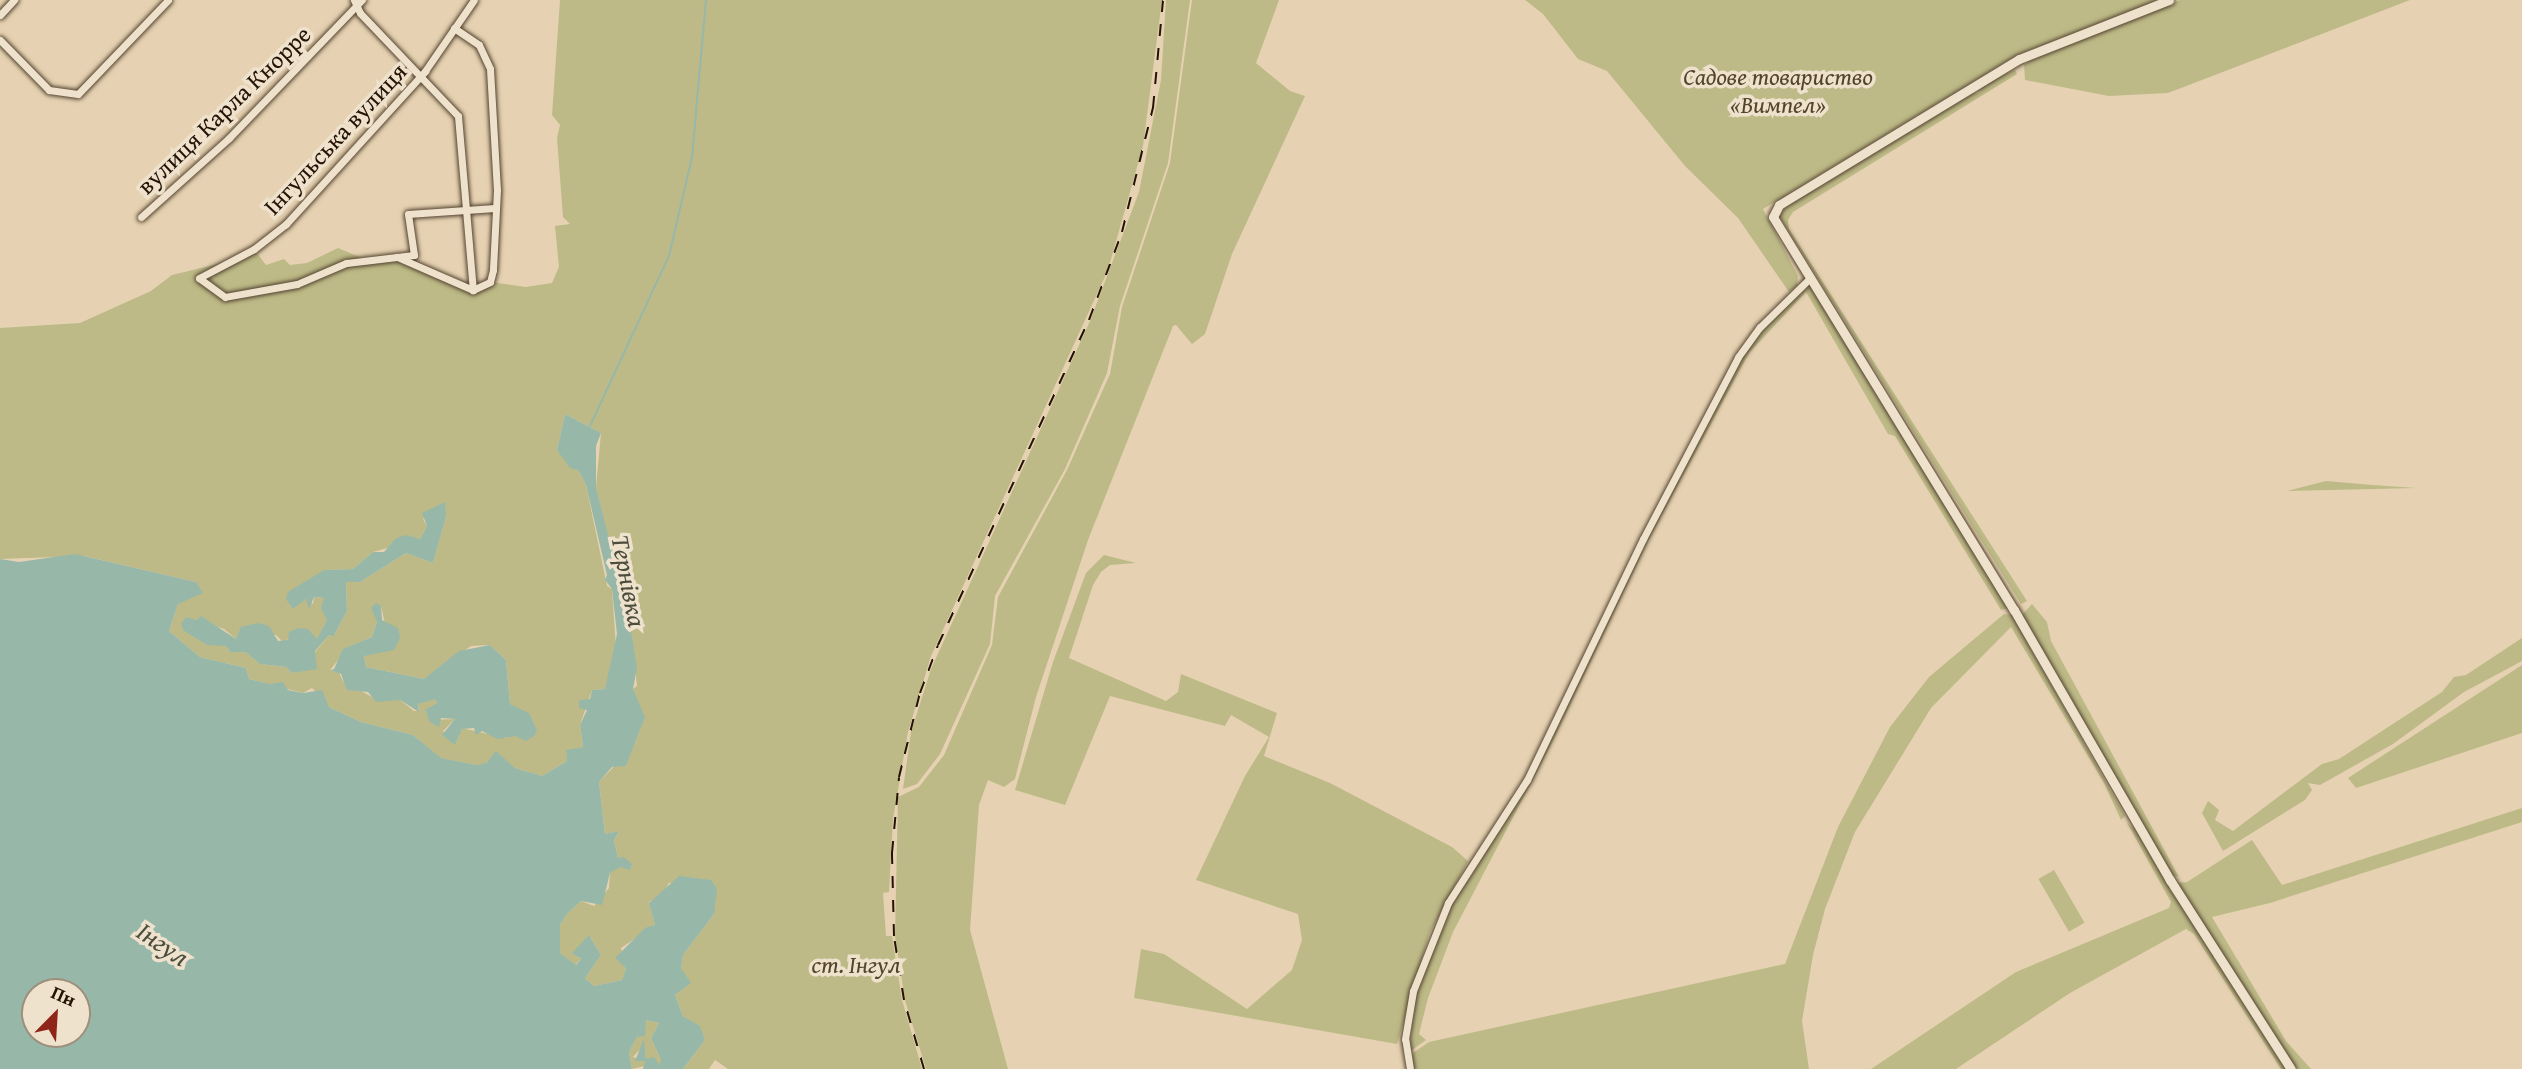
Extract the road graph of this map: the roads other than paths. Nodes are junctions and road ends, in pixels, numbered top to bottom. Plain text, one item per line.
1 (14, 0) edge
2 (168, 0) edge
3 (474, 0) edge
4 (2169, 0) edge
5 (358, 2) edge
6 (0, 15) edge
7 (454, 28) junction
8 (0, 40) edge
9 (419, 76) junction
10 (495, 208) junction
11 (467, 209) junction
12 (141, 217) dead end
13 (397, 257) junction
14 (1809, 279) junction
15 (473, 290) junction
16 (1410, 1069) edge
17 (2291, 1069) edge

1 - 6 street
2 - 8 street
3 - 7 street, Інгульська вулиця
4 - 14 street
5 - 9 street
5 - 12 street, вулиця Карла Кнорре
7 - 9 street, Інгульська вулиця
7 - 10 street
9 - 11 street
9 - 13 street, Інгульська вулиця
10 - 11 street
10 - 15 street
11 - 13 street
11 - 15 street
13 - 15 street
14 - 16 street
14 - 17 street

